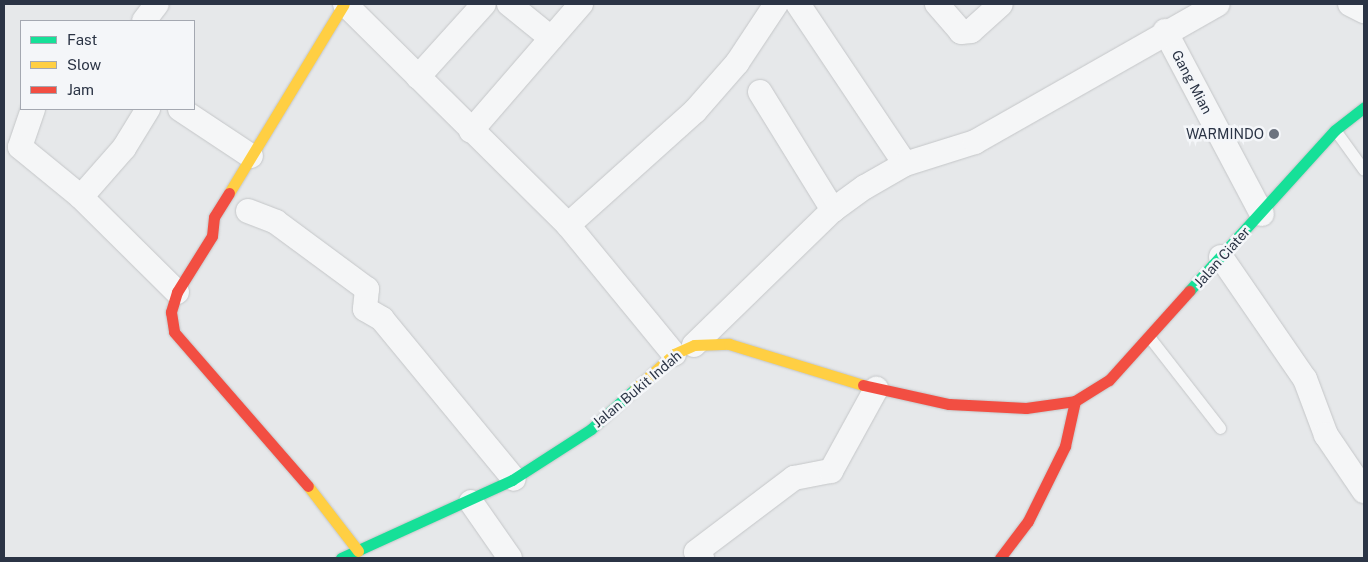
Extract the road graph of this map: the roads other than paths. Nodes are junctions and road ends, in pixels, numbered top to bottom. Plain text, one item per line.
1 (157, 4) edge
2 (345, 4) edge
3 (484, 4) edge
4 (509, 4) edge
5 (581, 4) edge
6 (776, 4) edge
7 (798, 4) edge
8 (937, 4) edge
9 (1000, 4) edge
10 (1218, 4) edge
11 (1350, 4) edge
12 (1364, 12) edge
13 (145, 20) edge
14 (1165, 31) junction
15 (551, 38) junction
16 (418, 77) junction
17 (760, 92) dead end
18 (1364, 107) edge
19 (32, 110) edge
20 (147, 110) edge
21 (182, 110) edge
22 (1335, 130) junction
23 (471, 131) junction
24 (251, 156) junction
25 (905, 164) junction
26 (1364, 170) edge
27 (81, 197) junction
28 (833, 210) junction
29 (248, 211) dead end
30 (1262, 214) junction
31 (568, 225) junction
32 (1221, 257) junction
33 (177, 292) junction
34 (1150, 338) junction
35 (684, 350) junction
36 (876, 389) junction
37 (1075, 402) junction
38 (1220, 428) dead end
39 (514, 479) junction
40 (1364, 491) edge
41 (472, 502) junction
42 (358, 551) junction
43 (341, 558) edge
44 (510, 558) edge
45 (702, 558) edge
46 (1000, 558) edge

1 - 13 street
2 - 16 street
2 - 24 main road
3 - 16 street
4 - 15 street
5 - 15 street
6 - 31 street
7 - 25 street
8 - 9 street
10 - 14 street
11 - 12 street
14 - 25 street
14 - 30 street, Gang Mian
15 - 23 street
16 - 23 street
17 - 28 street
18 - 22 main road, Jalan Ciater
19 - 27 street
20 - 27 street
21 - 24 street
22 - 26 lane
22 - 30 main road, Jalan Ciater
23 - 31 street
24 - 33 main road
25 - 28 street
27 - 33 street
28 - 35 street
29 - 39 street
30 - 32 main road, Jalan Ciater
31 - 35 street
32 - 34 main road, Jalan Ciater
32 - 40 street
33 - 42 main road
34 - 37 main road, Jalan Ciater
34 - 38 lane
35 - 36 main road, Jalan Bukit Indah
35 - 39 main road, Jalan Bukit Indah
36 - 37 main road, Jalan Bukit Indah
36 - 45 street
37 - 46 main road
39 - 41 main road, Jalan Bukit Indah
41 - 42 main road, Jalan Bukit Indah
41 - 44 street
42 - 43 main road, Jalan Bukit Indah

